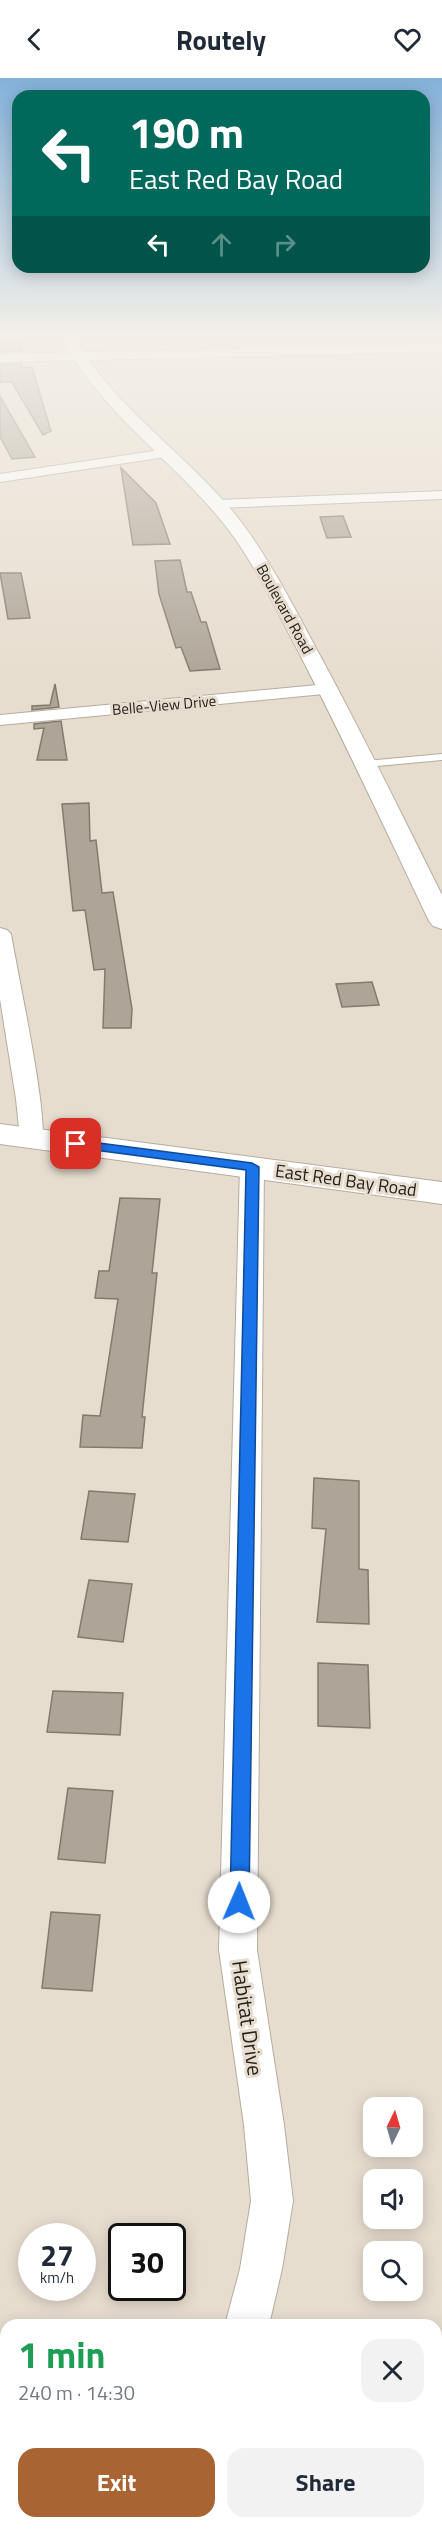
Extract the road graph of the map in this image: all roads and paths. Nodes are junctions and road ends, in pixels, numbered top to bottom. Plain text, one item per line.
1 (167, 453) joint
2 (0, 478) edge
3 (442, 495) edge
4 (217, 504) junction
5 (328, 689) junction
6 (0, 720) edge
7 (442, 757) edge
8 (366, 764) junction
9 (442, 921) edge
10 (0, 934) edge
11 (0, 1134) edge
12 (32, 1138) junction
13 (252, 1167) junction
14 (442, 1193) edge
15 (248, 2319) edge

1 - 2 street
1 - 4 street, Boulevard Road
3 - 4 street
4 - 5 street, Boulevard Road
5 - 6 street, Belle-View Drive
5 - 8 street, Boulevard Road
7 - 8 lane
8 - 9 street, Boulevard Road
10 - 12 street
11 - 12 street, East Red Bay Road
12 - 13 street, East Red Bay Road
13 - 14 street, East Red Bay Road
13 - 15 street, Habitat Drive

